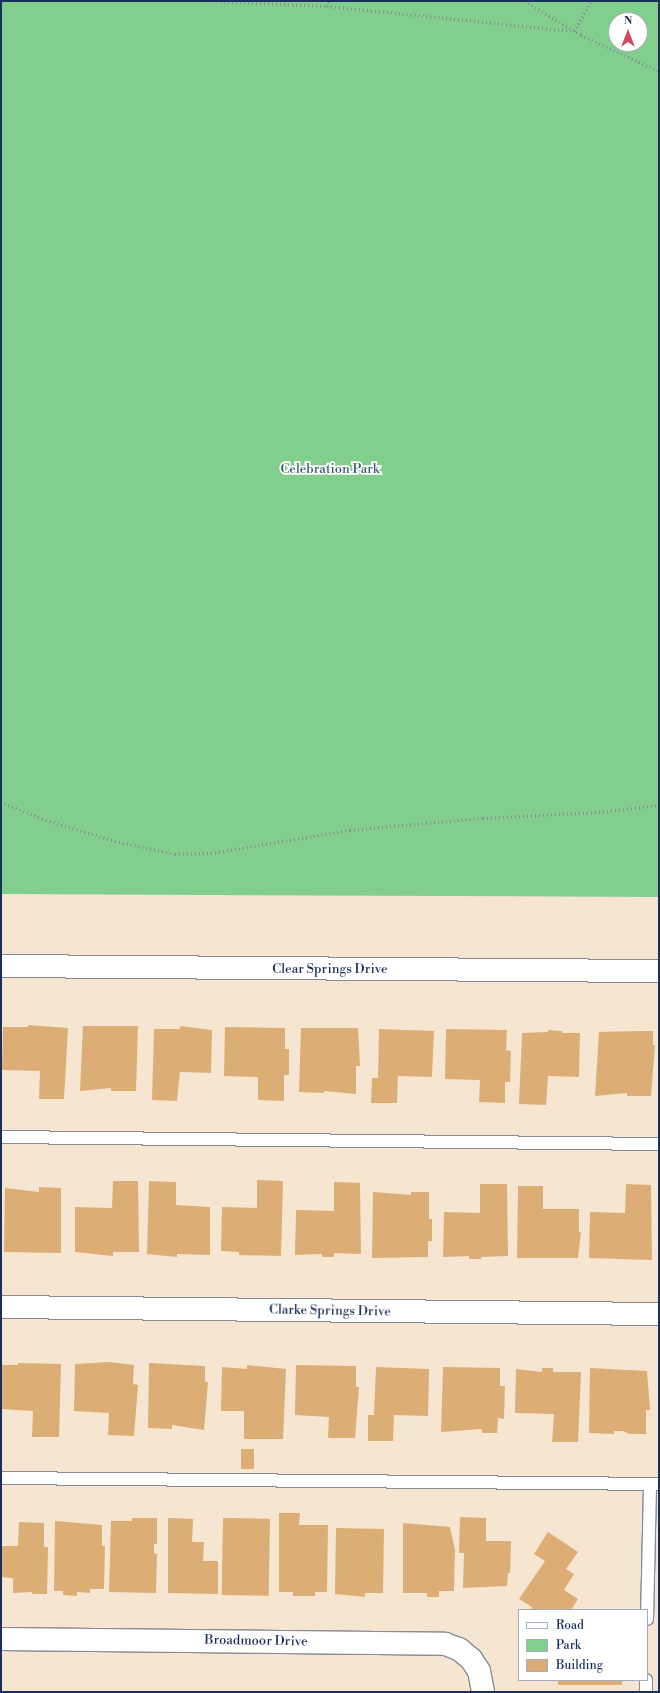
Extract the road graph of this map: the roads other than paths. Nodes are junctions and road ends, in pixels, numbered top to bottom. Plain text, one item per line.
1 (1, 966) edge
2 (659, 971) edge
3 (1, 1137) edge
4 (659, 1144) edge
5 (1, 1307) edge
6 (659, 1314) edge
7 (1, 1478) edge
8 (654, 1484) edge
9 (648, 1609) edge
10 (1, 1639) edge
11 (646, 1681) edge
12 (483, 1692) edge
13 (646, 1692) edge

1 - 2 street, Clear Springs Drive
3 - 4 lane
5 - 6 street, Clarke Springs Drive
7 - 8 lane
8 - 9 lane
10 - 12 street, Broadmoor Drive
11 - 13 lane

